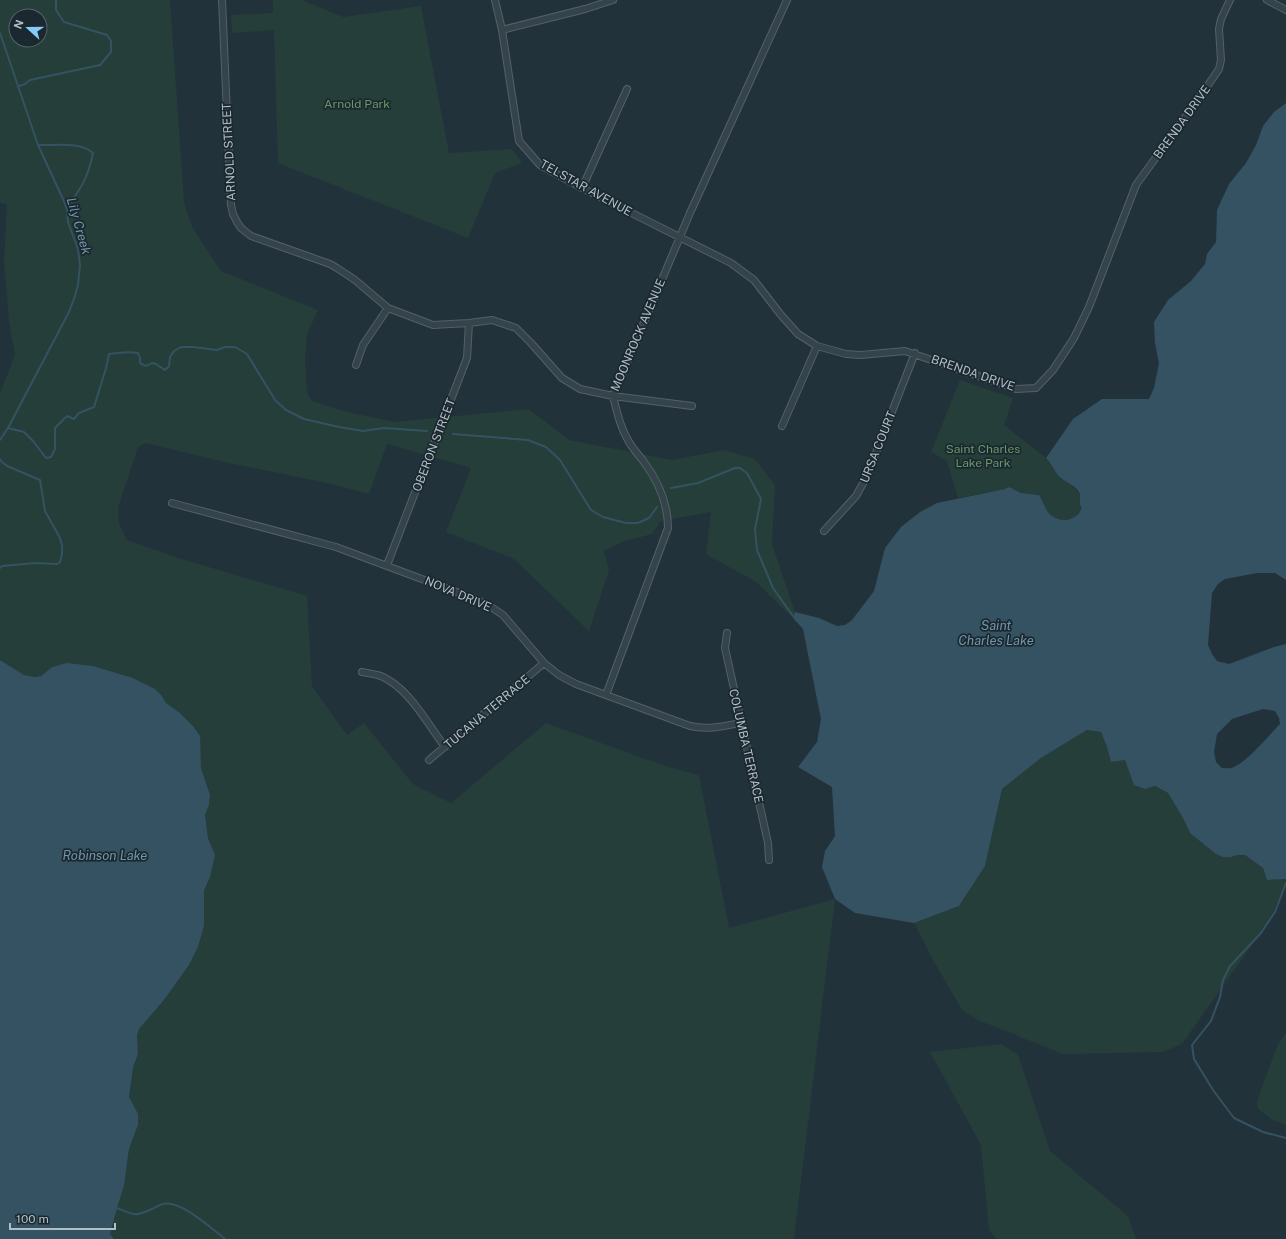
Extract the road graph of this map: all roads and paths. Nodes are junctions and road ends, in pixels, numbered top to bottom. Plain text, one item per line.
1 (222, 0) edge
2 (495, 0) edge
3 (613, 0) edge
4 (787, 0) edge
5 (1230, 0) edge
6 (1267, 0) edge
7 (1286, 10) edge
8 (502, 30) junction
9 (627, 89) dead end
10 (582, 188) junction
11 (680, 237) junction
12 (388, 308) junction
13 (469, 323) junction
14 (817, 346) junction
15 (915, 353) junction
16 (356, 365) dead end
17 (612, 396) junction
18 (692, 406) dead end
19 (782, 426) dead end
20 (172, 503) dead end
21 (824, 531) dead end
22 (387, 565) junction
23 (727, 632) dead end
24 (544, 663) junction
25 (362, 672) dead end
26 (606, 695) junction
27 (741, 723) junction
28 (445, 747) junction
29 (429, 760) dead end
30 (769, 860) dead end

1 - 12 street, ARNOLD STREET
2 - 8 street, TELSTAR AVENUE
3 - 8 street
4 - 11 street, MOONROCK AVENUE
5 - 15 street, BRENDA DRIVE
6 - 7 street
8 - 10 street, TELSTAR AVENUE
9 - 10 street
10 - 11 street, TELSTAR AVENUE
11 - 14 street, BRENDA DRIVE
11 - 17 street, MOONROCK AVENUE
12 - 13 street, ARNOLD STREET
12 - 16 street
13 - 17 street, ARNOLD STREET
13 - 22 street, OBERON STREET
14 - 15 street, BRENDA DRIVE
14 - 19 street
15 - 21 street, URSA COURT
17 - 18 street, ARNOLD STREET
17 - 26 street, MOONROCK AVENUE
20 - 22 street, NOVA DRIVE
22 - 24 street, NOVA DRIVE
23 - 27 street, COLUMBA TERRACE
24 - 26 street, NOVA DRIVE
24 - 28 street, TUCANA TERRACE
25 - 28 street
26 - 27 street, NOVA DRIVE
27 - 30 street, COLUMBA TERRACE
28 - 29 street, TUCANA TERRACE

